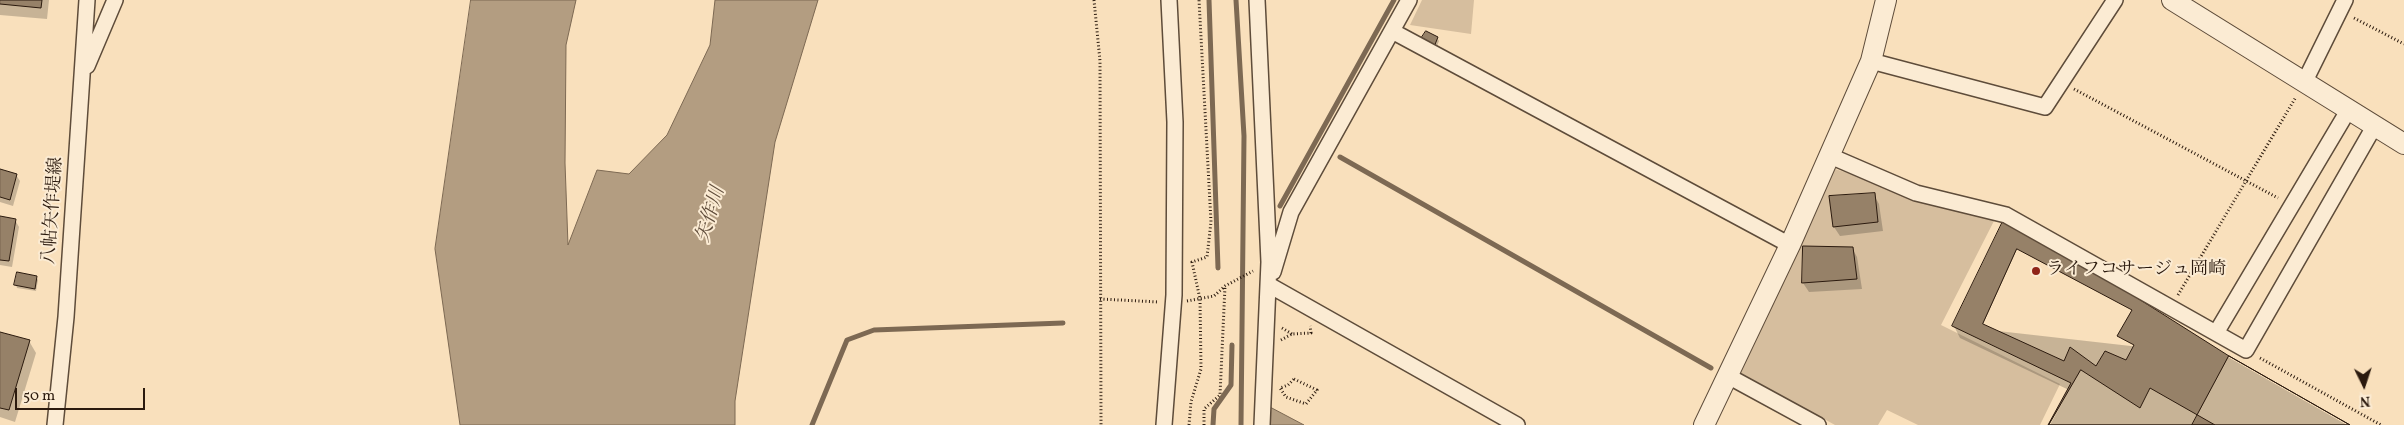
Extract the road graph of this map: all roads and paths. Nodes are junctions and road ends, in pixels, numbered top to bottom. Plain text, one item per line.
1 (87, 0) edge
2 (115, 0) edge
3 (1094, 0) edge
4 (1169, 0) edge
5 (1199, 0) edge
6 (1257, 0) edge
7 (1409, 0) edge
8 (1886, 0) edge
9 (2115, 0) edge
10 (2172, 0) edge
11 (2343, 5) edge
12 (1392, 31) junction
13 (2404, 44) edge
14 (1871, 61) junction
15 (82, 76) junction
16 (2061, 82) junction
17 (2304, 83) junction
18 (2349, 109) junction
19 (2375, 125) junction
20 (2404, 144) edge
21 (1828, 155) junction
22 (2247, 180) junction
23 (2279, 199) dead end
24 (1790, 245) junction
25 (1269, 262) junction
26 (1269, 285) junction
27 (1225, 286) junction
28 (1100, 299) junction
29 (1200, 299) junction
30 (1173, 303) junction
31 (2171, 308) junction
32 (1283, 318) dead end
33 (1310, 324) dead end
34 (2216, 333) junction
35 (2246, 350) junction
36 (1728, 376) junction
37 (1288, 385) joint
38 (55, 425) edge
39 (1102, 425) edge
40 (1164, 425) edge
41 (1189, 425) edge
42 (1204, 425) edge
43 (1262, 425) edge
44 (1516, 425) edge
45 (1704, 425) edge
46 (1818, 425) edge
47 (2382, 425) edge

1 - 15 street, 八帖矢作堤線
2 - 15 street
3 - 28 path
4 - 30 street
5 - 29 path
6 - 25 street
7 - 12 street
8 - 14 street
9 - 16 street
10 - 17 street
11 - 13 path
11 - 17 street
12 - 24 street
12 - 26 street
14 - 16 street
14 - 21 street
15 - 38 street, 八帖矢作堤線
16 - 22 path
17 - 18 street
17 - 22 path
18 - 19 street
18 - 34 street
19 - 20 street
19 - 35 street
21 - 24 street
21 - 31 street
22 - 23 path
22 - 31 path
24 - 36 street
25 - 26 street
25 - 27 path
26 - 43 street
26 - 44 street
27 - 29 path
27 - 42 path
28 - 30 path
28 - 39 path
29 - 30 path
29 - 41 path
30 - 40 street
31 - 34 street
32 - 33 path
34 - 35 street
35 - 47 path
36 - 45 street
36 - 46 street
37 - 37 path

